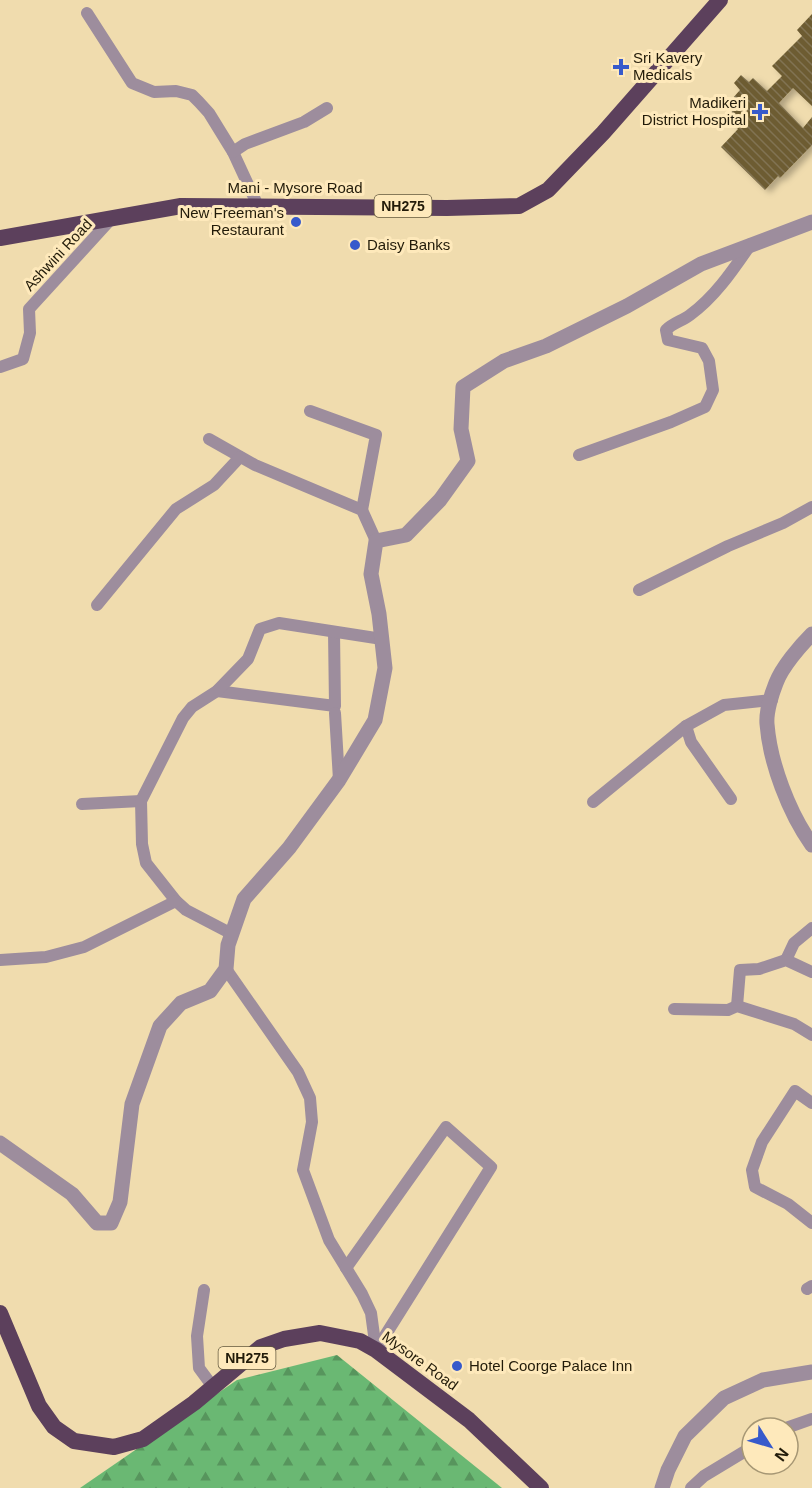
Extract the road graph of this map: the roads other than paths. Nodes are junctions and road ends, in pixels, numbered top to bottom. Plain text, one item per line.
1 (720, 0) edge
2 (87, 13) dead end
3 (327, 108) dead end
4 (233, 152) junction
5 (258, 206) junction
6 (112, 218) junction
7 (812, 222) edge
8 (0, 238) edge
9 (752, 244) junction
10 (0, 367) edge
11 (310, 411) dead end
12 (209, 439) dead end
13 (579, 455) dead end
14 (240, 457) junction
15 (812, 507) edge
16 (362, 510) junction
17 (376, 541) junction
18 (639, 590) dead end
19 (97, 604) dead end
20 (334, 632) junction
21 (812, 634) edge
22 (382, 639) junction
23 (217, 691) junction
24 (772, 700) junction
25 (335, 712) dead end
26 (686, 726) junction
27 (339, 780) junction
28 (731, 799) dead end
29 (141, 801) junction
30 (593, 801) dead end
31 (82, 804) dead end
32 (812, 845) edge
33 (176, 901) junction
34 (812, 928) edge
35 (231, 934) junction
36 (0, 960) edge
37 (786, 960) junction
38 (226, 969) junction
39 (812, 972) edge
40 (737, 1006) junction
41 (674, 1009) dead end
42 (812, 1035) edge
43 (812, 1103) edge
44 (0, 1143) edge
45 (812, 1223) edge
46 (346, 1268) junction
47 (204, 1290) dead end
48 (0, 1313) edge
49 (376, 1350) junction
50 (812, 1372) edge
51 (213, 1387) junction
52 (740, 1454) edge
53 (541, 1488) edge
54 (662, 1488) edge
55 (691, 1488) edge

1 - 5 highway, Mani - Mysore Road / NH275
2 - 4 street
3 - 4 street
4 - 5 street
5 - 6 highway, Mani - Mysore Road / NH275
6 - 8 highway, Mani - Mysore Road / NH275
6 - 10 street, Ashwini Road
7 - 9 street
9 - 13 street
9 - 17 street
11 - 16 street
12 - 14 street
14 - 16 street
14 - 19 street
15 - 18 street
16 - 17 street
17 - 22 street
20 - 22 street
20 - 23 street
20 - 23 street
21 - 24 street
22 - 27 street
23 - 29 street
24 - 26 street
24 - 32 street
25 - 27 street
26 - 28 street
26 - 30 street
27 - 35 street
29 - 31 street
29 - 33 street
33 - 35 street
33 - 36 street
34 - 37 street
35 - 38 street
37 - 39 street
37 - 40 street
38 - 44 street
38 - 46 street
40 - 41 street
40 - 42 street
43 - 45 street
46 - 49 street
46 - 49 street
47 - 51 street
48 - 51 highway, Mysore Road / NH275
49 - 51 highway, Mysore Road / NH275
49 - 53 highway, Mysore Road / NH275
50 - 54 street
52 - 55 street

